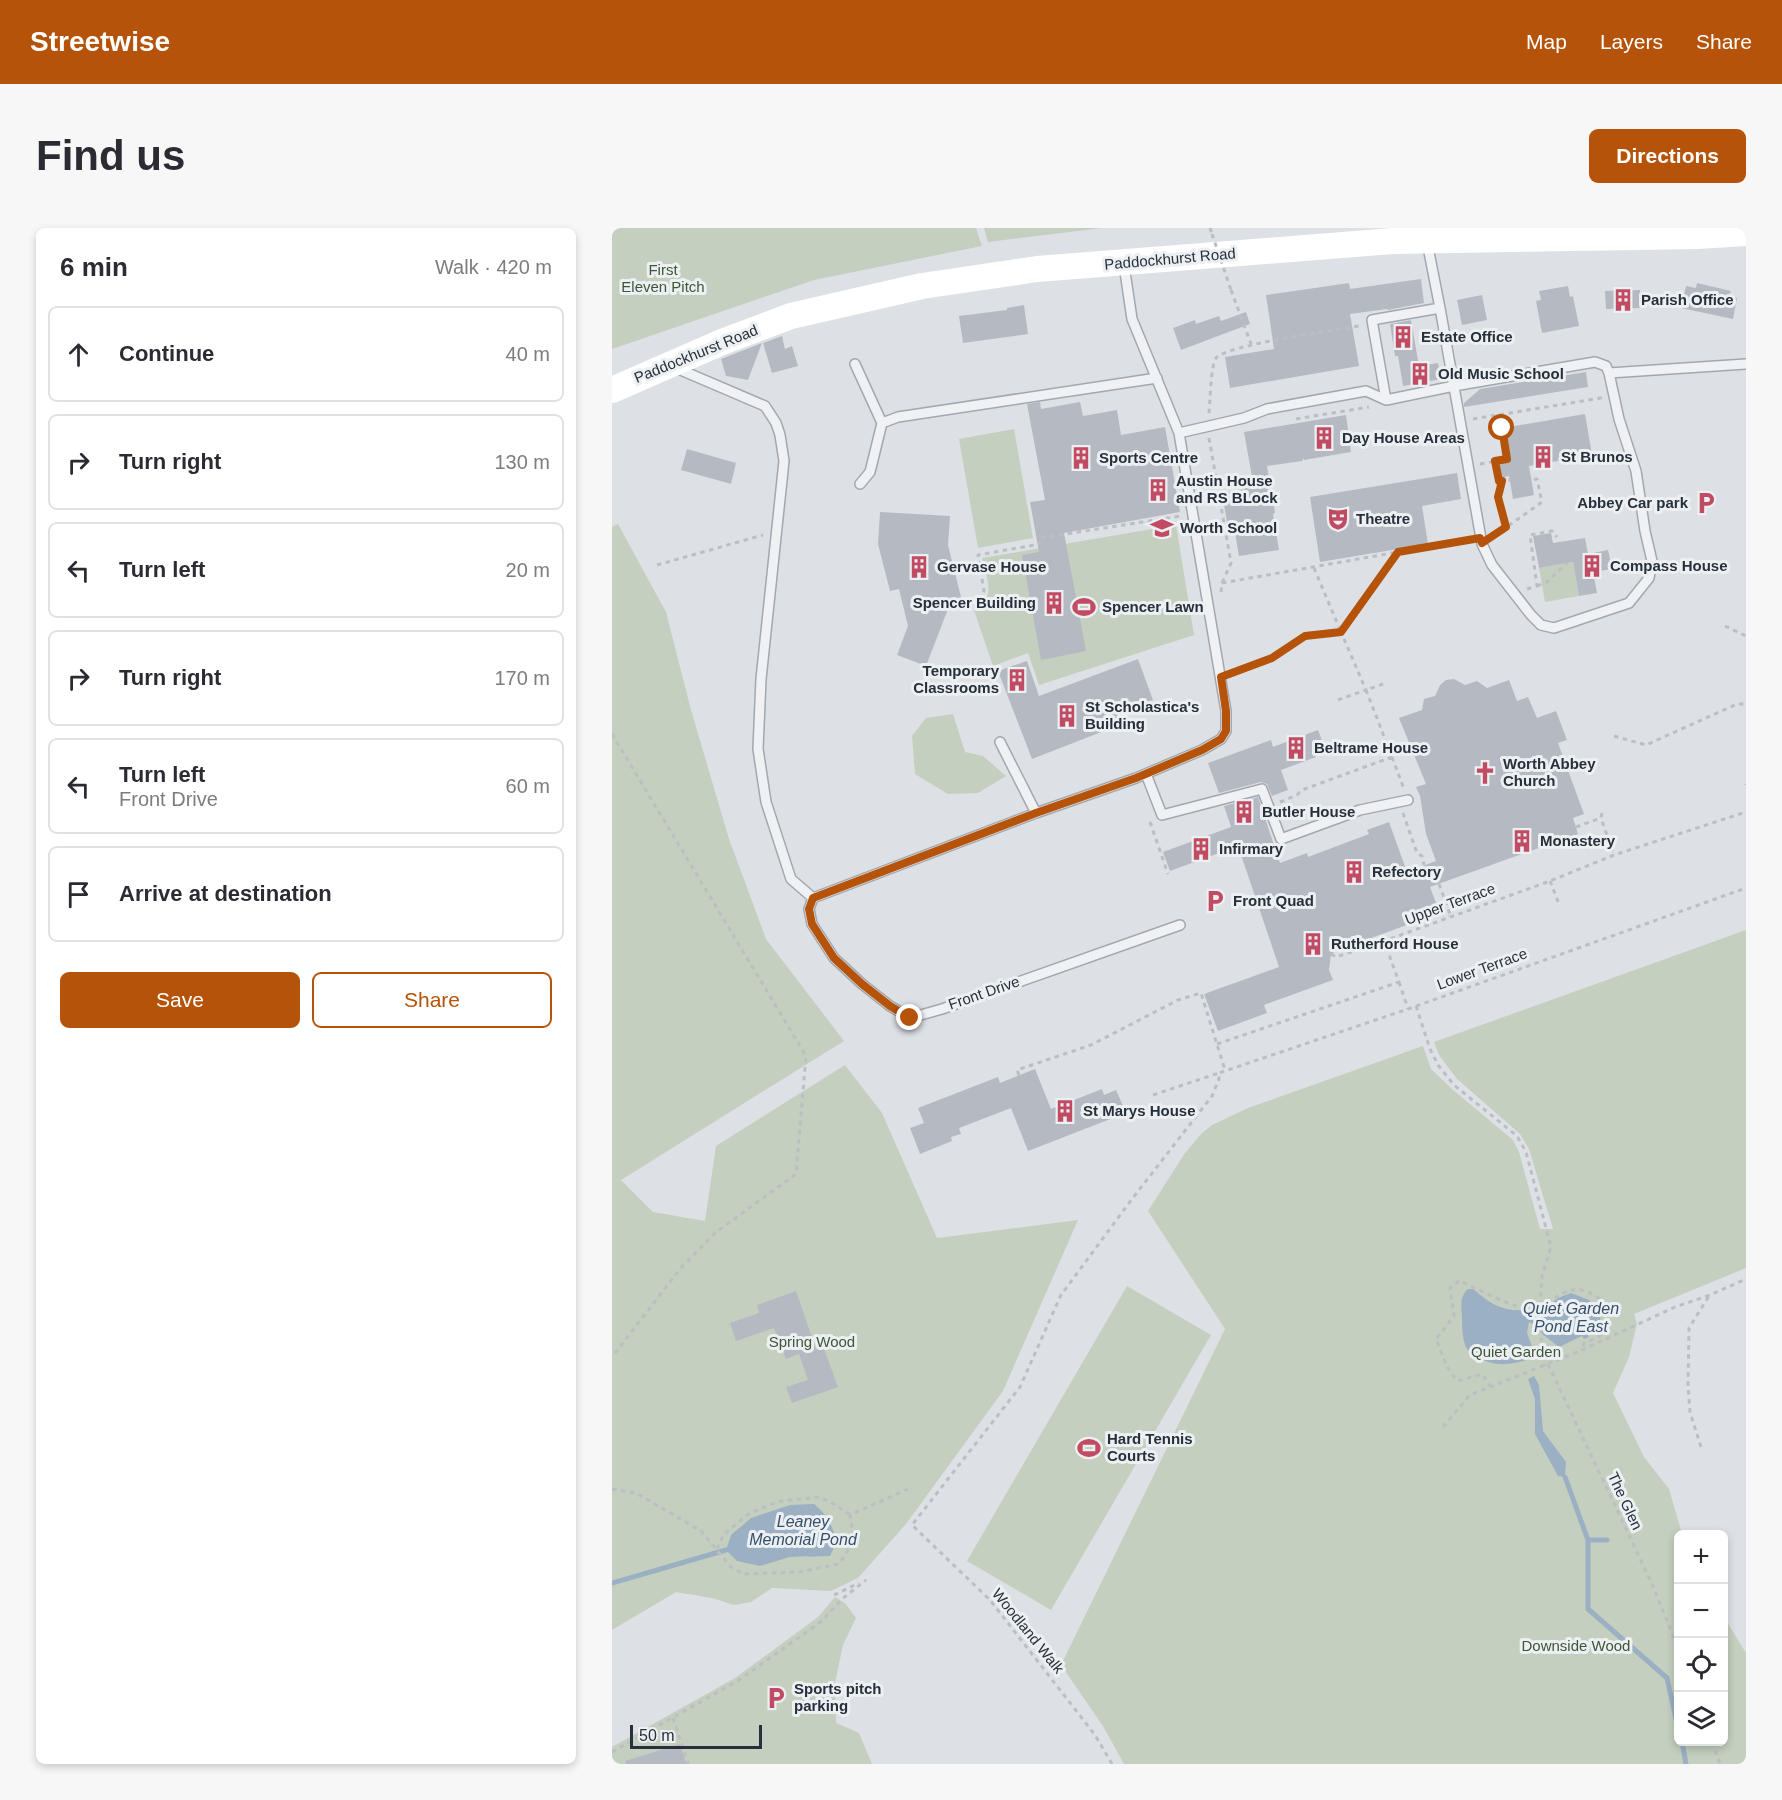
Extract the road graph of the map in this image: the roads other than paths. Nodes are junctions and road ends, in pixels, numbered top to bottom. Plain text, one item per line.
1 (1746, 233) edge
2 (1426, 240) junction
3 (1124, 262) junction
4 (1440, 308) junction
5 (672, 364) junction
6 (855, 364) dead end
7 (1746, 364) edge
8 (1609, 373) junction
9 (1157, 378) junction
10 (1454, 386) junction
11 (612, 390) edge
12 (1382, 403) junction
13 (882, 423) junction
14 (1179, 433) junction
15 (860, 484) dead end
16 (1645, 531) junction
17 (1634, 532) dead end
18 (1000, 742) dead end
19 (1146, 774) junction
20 (1406, 796) road end
21 (1036, 813) junction
22 (813, 898) junction
23 (1180, 925) dead end

1 - 2 main road, Paddockhurst Road
2 - 3 main road, Paddockhurst Road
2 - 4 lane
3 - 5 main road, Paddockhurst Road
3 - 9 lane
4 - 10 lane
4 - 12 lane
5 - 11 main road, Paddockhurst Road
5 - 22 lane
6 - 13 lane
7 - 8 lane
8 - 10 lane
8 - 16 lane
9 - 13 lane
9 - 14 lane
10 - 12 lane
10 - 16 lane
12 - 14 lane
13 - 15 lane
14 - 19 lane
16 - 17 lane
18 - 21 lane
19 - 20 lane
19 - 21 lane
21 - 22 lane
22 - 23 lane, Front Drive

